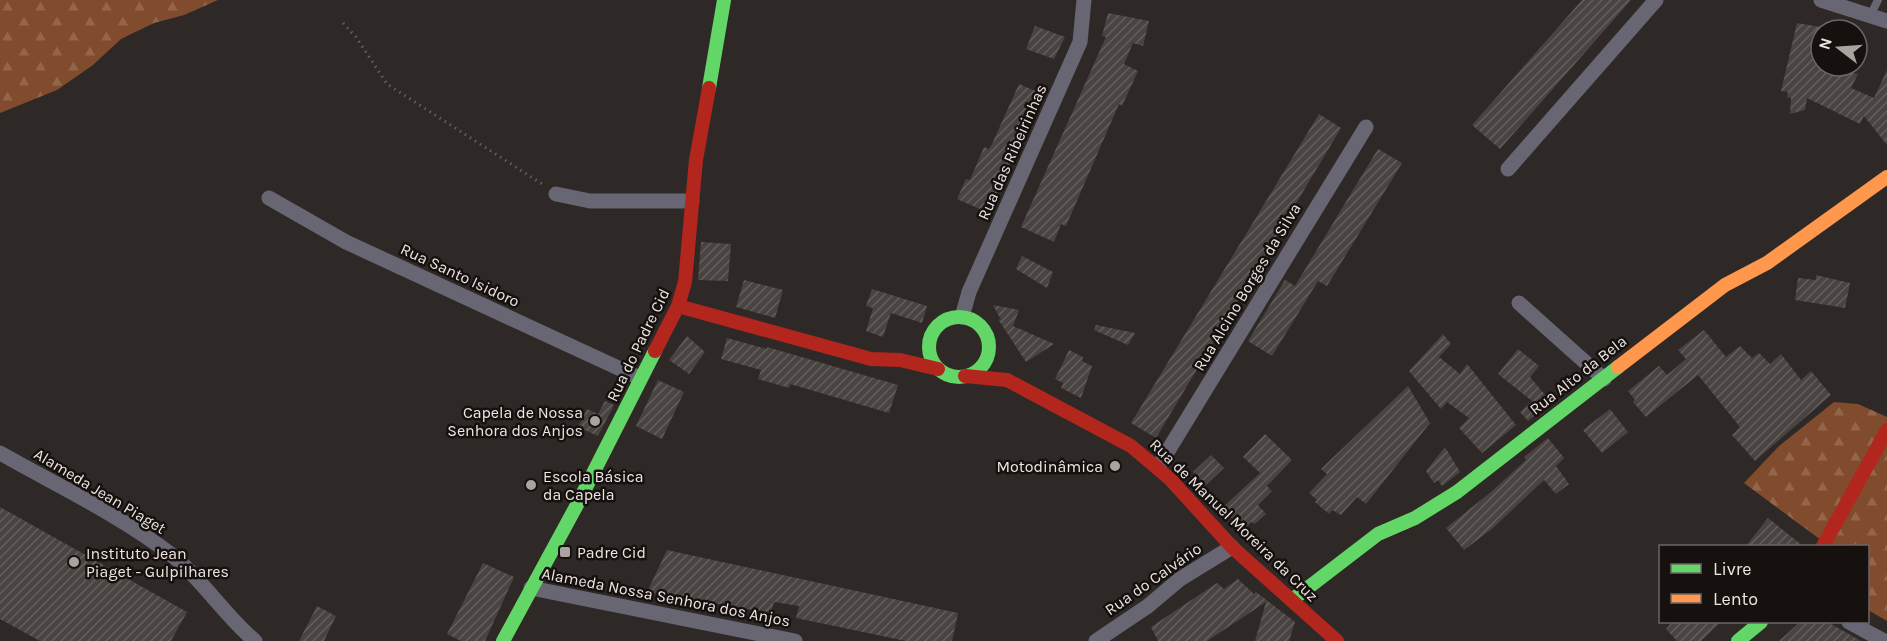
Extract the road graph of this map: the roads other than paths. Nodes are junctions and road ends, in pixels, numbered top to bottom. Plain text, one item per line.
1 (724, 0) edge
2 (1084, 0) edge
3 (1656, 0) edge
4 (1821, 0) edge
5 (1878, 0) edge
6 (1870, 16) junction
7 (1887, 21) edge
8 (1366, 127) dead end
9 (1508, 169) dead end
10 (1887, 177) edge
11 (556, 194) road end
12 (269, 198) dead end
13 (692, 201) junction
14 (1519, 303) dead end
15 (678, 306) junction
16 (962, 317) junction
17 (931, 334) junction
18 (989, 350) junction
19 (900, 360) junction
20 (938, 369) junction
21 (965, 376) junction
22 (640, 378) junction
23 (1604, 379) junction
24 (1007, 380) junction
25 (1887, 430) edge
26 (0, 453) edge
27 (1158, 467) junction
28 (1824, 545) edge
29 (1232, 547) junction
30 (531, 588) junction
31 (1292, 600) junction
32 (1759, 623) edge
33 (1852, 623) edge
34 (1328, 638) edge
35 (255, 641) edge
36 (502, 641) edge
37 (795, 641) edge
38 (1096, 641) edge
39 (1738, 641) edge
40 (1884, 641) edge

1 - 13 street, Rua do Padre Cid
2 - 16 street, Rua das Ribeirinhas
3 - 9 street
4 - 6 street
5 - 6 lane
6 - 7 street
8 - 27 street, Rua Alcino Borges da Silva
10 - 23 street, Rua Alto da Bela
11 - 13 street
12 - 22 street, Rua Santo Isidoro
13 - 15 street, Rua do Padre Cid
14 - 23 street
15 - 19 street
15 - 22 street, Rua do Padre Cid
16 - 17 street
16 - 18 street
17 - 19 street
17 - 20 street
18 - 21 street
18 - 24 street
19 - 20 street
20 - 21 street
21 - 24 street, Rua de Manuel Moreira da Cruz
22 - 30 street, Rua do Padre Cid
23 - 31 street, Rua Alto da Bela
24 - 27 street, Rua de Manuel Moreira da Cruz
25 - 28 street
26 - 35 street, Alameda Jean Piaget
27 - 29 street, Rua de Manuel Moreira da Cruz
29 - 31 street, Rua de Manuel Moreira da Cruz
29 - 38 street, Rua do Calvário
30 - 36 street, Rua do Padre Cid
30 - 37 street, Alameda Nossa Senhora dos Anjos
31 - 34 street, Rua de Manuel Moreira da Cruz
32 - 39 street
33 - 40 street

